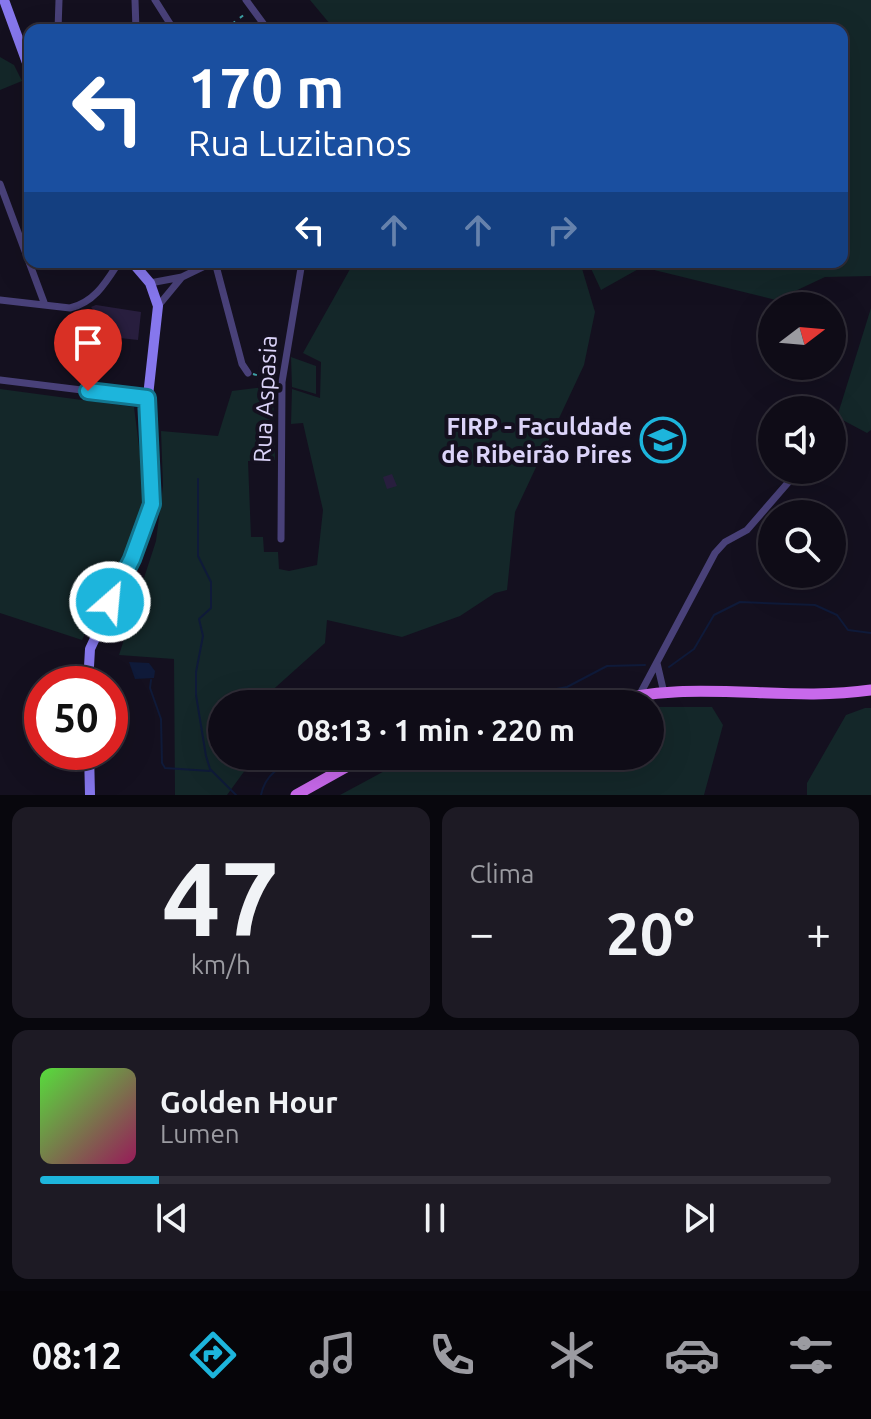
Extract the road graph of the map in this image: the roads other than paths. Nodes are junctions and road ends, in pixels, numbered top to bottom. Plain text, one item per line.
1 (4, 0) edge
2 (59, 0) edge
3 (135, 0) edge
4 (155, 0) edge
5 (246, 0) edge
6 (58, 24) edge
7 (136, 24) edge
8 (170, 24) edge
9 (264, 24) edge
10 (24, 55) edge
11 (0, 184) edge
12 (24, 249) edge
13 (31, 268) edge
14 (114, 268) edge
15 (137, 268) edge
16 (201, 268) edge
17 (216, 268) edge
18 (301, 268) edge
19 (182, 277) junction
20 (150, 283) junction
21 (0, 300) edge
22 (45, 305) junction
23 (158, 306) junction
24 (248, 373) road end
25 (0, 380) edge
26 (147, 398) junction
27 (787, 484) edge
28 (281, 539) dead end
29 (89, 666) edge
30 (656, 668) junction
31 (642, 690) edge
32 (663, 690) edge
33 (871, 690) edge
34 (664, 693) edge
35 (89, 770) edge
36 (341, 770) edge
37 (90, 795) edge
38 (296, 795) edge

1 - 10 main road
2 - 6 street
3 - 7 street
4 - 8 street
5 - 9 street
11 - 12 street
13 - 22 street
14 - 22 street
15 - 20 main road
16 - 19 street
17 - 24 street
18 - 28 street, Rua Aspasia
19 - 20 street
19 - 23 street
20 - 23 main road
21 - 22 street
23 - 26 main road
25 - 26 street
26 - 29 main road
27 - 30 street
30 - 31 street
30 - 32 street
33 - 34 main road
35 - 37 main road
36 - 38 main road

